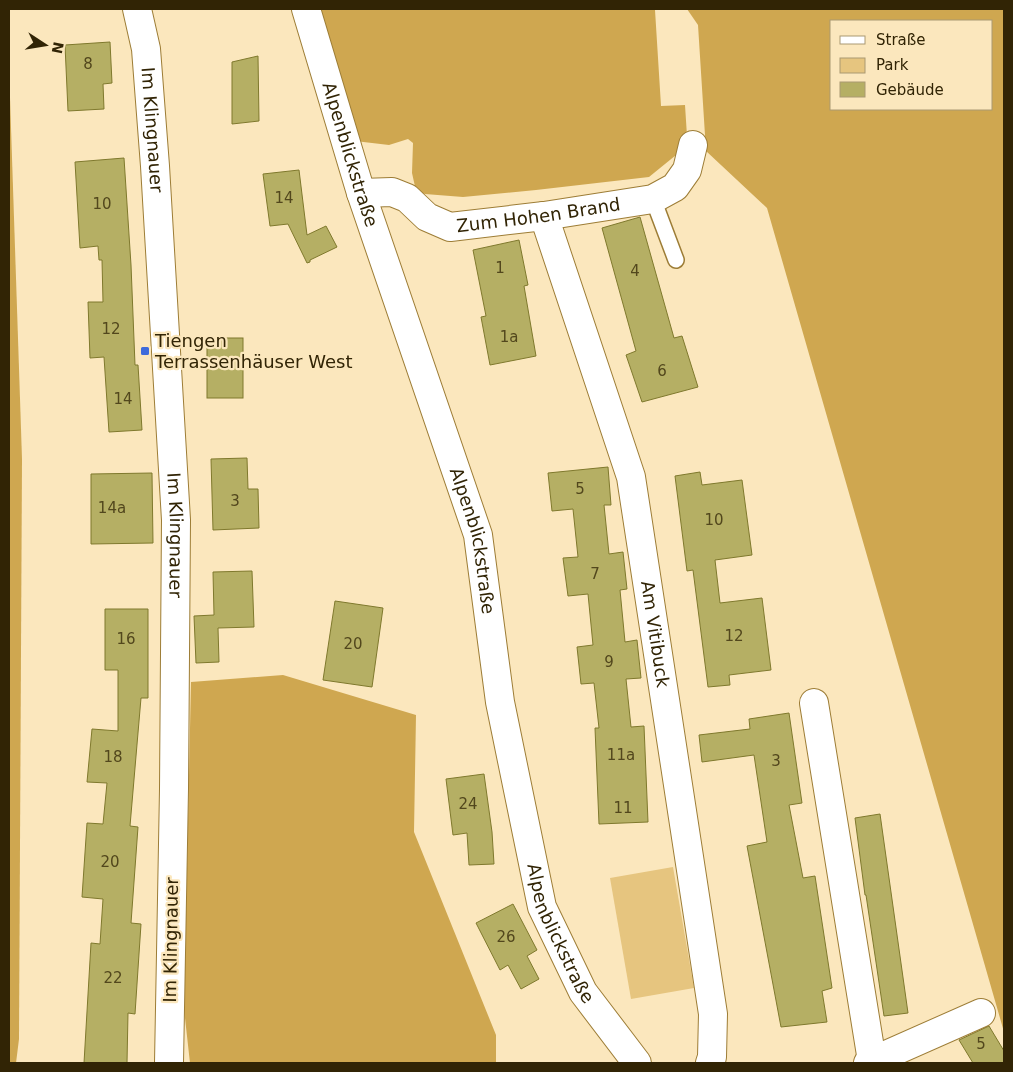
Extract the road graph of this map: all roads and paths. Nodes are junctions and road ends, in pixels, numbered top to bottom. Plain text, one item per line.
1 (137, 9) edge
2 (306, 9) edge
3 (693, 145) dead end
4 (361, 194) junction
5 (653, 199) junction
6 (544, 216) junction
7 (676, 260) dead end
8 (814, 703) dead end
9 (981, 1013) dead end
10 (870, 1062) edge
11 (169, 1063) edge
12 (637, 1063) edge
13 (710, 1063) edge

1 - 11 street, Im Klingnauer
2 - 4 street, Alpenblickstraße
3 - 5 street, Zum Hohen Brand
4 - 6 street, Zum Hohen Brand
4 - 12 street, Alpenblickstraße
5 - 6 street, Zum Hohen Brand
5 - 7 lane
6 - 13 street, Am Vitibuck
8 - 10 street
9 - 10 street

